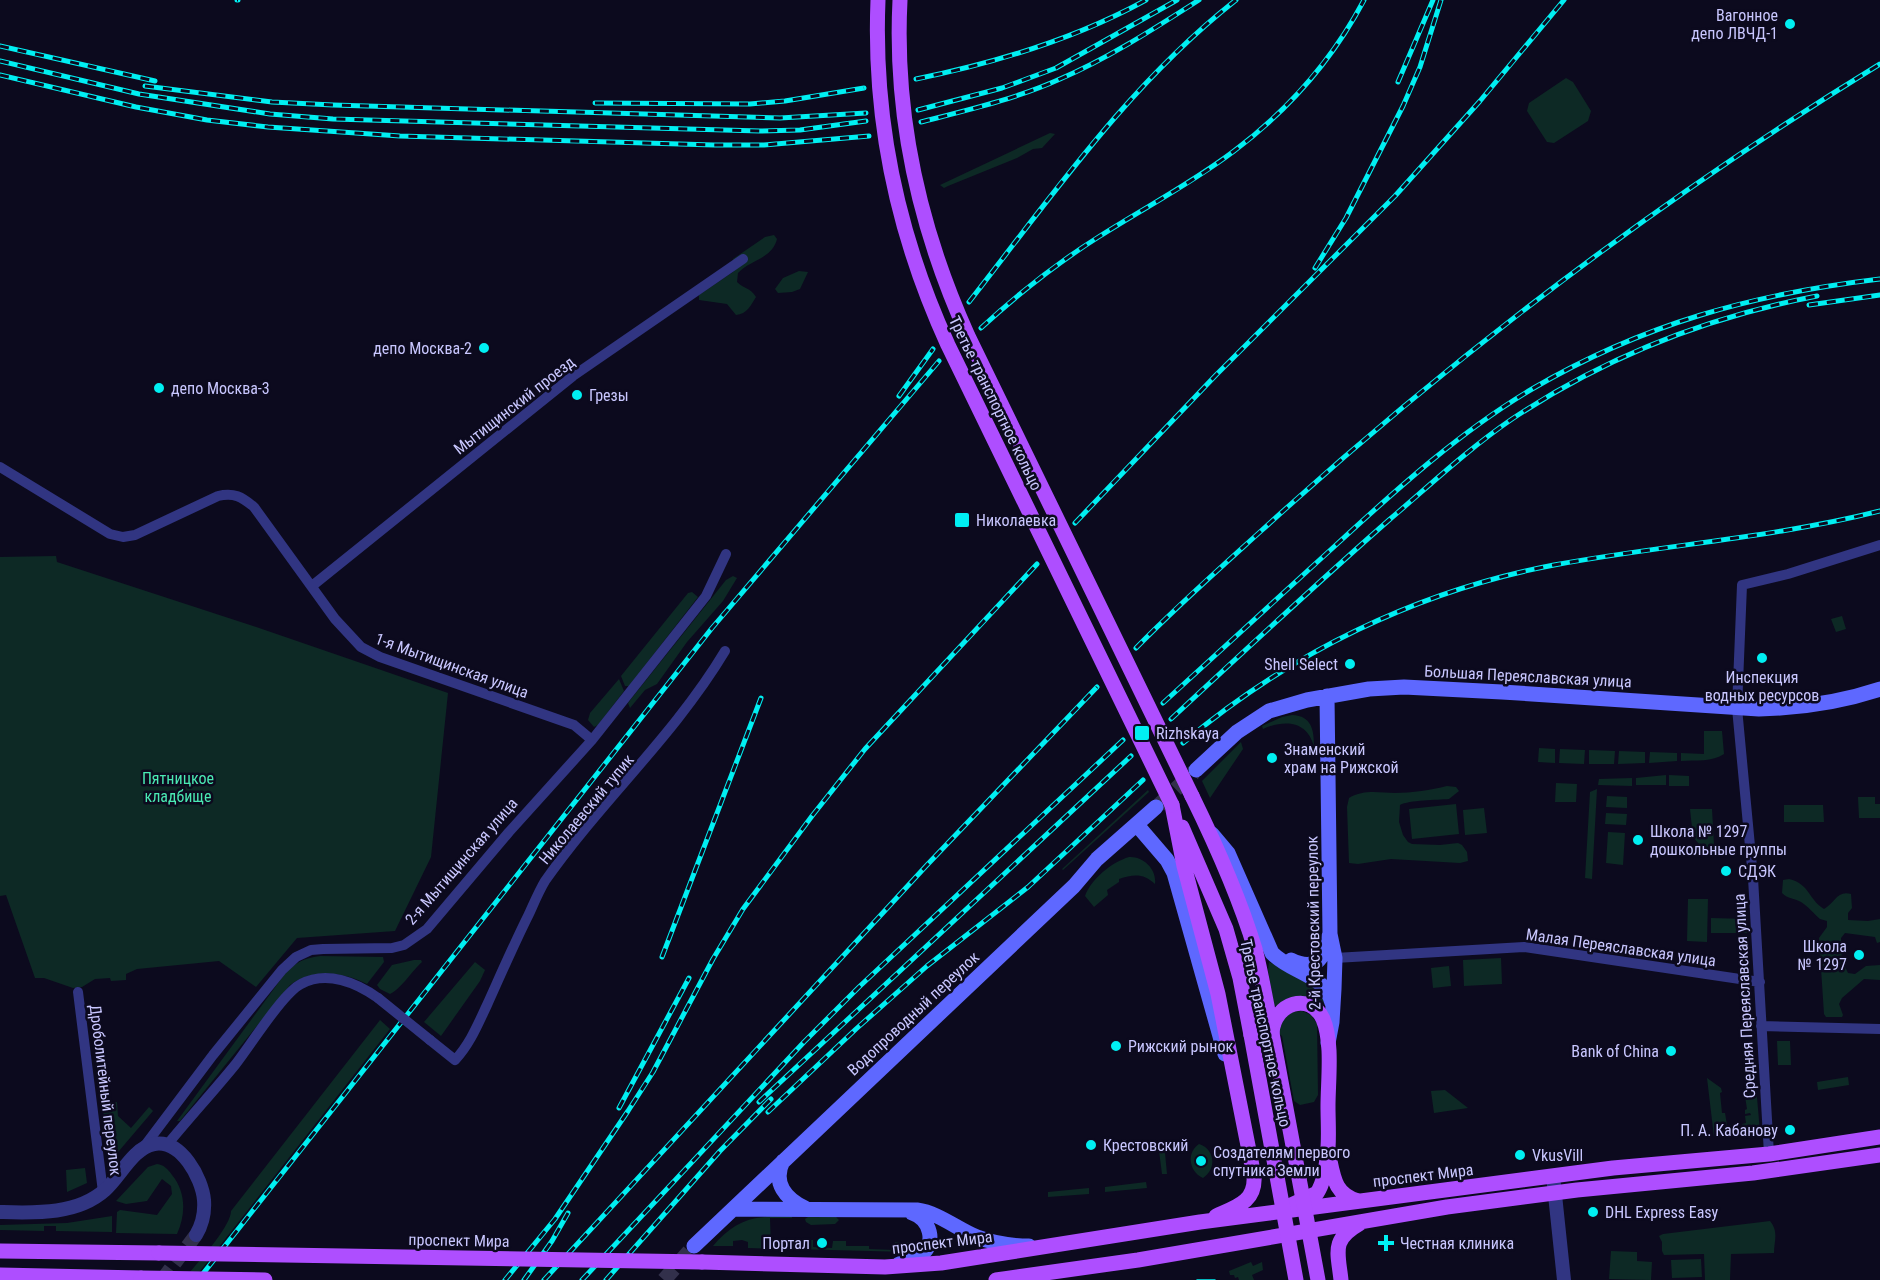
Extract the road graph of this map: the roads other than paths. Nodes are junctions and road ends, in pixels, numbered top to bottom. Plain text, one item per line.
1 (878, 0) edge
2 (900, 0) edge
3 (743, 258) dead end
4 (0, 467) edge
5 (1880, 545) edge
6 (726, 554) dead end
7 (312, 586) junction
8 (725, 651) dead end
9 (1880, 689) edge
10 (1327, 696) junction
11 (1737, 708) junction
12 (592, 740) junction
13 (1196, 770) tunnel mouth
14 (1164, 806) junction
15 (1137, 825) junction
16 (1208, 829) junction
17 (1259, 921) junction
18 (1330, 934) junction
19 (1335, 958) junction
20 (1760, 982) junction
21 (78, 992) dead end
22 (1333, 1009) junction
23 (1761, 1026) junction
24 (1880, 1029) edge
25 (1272, 1033) junction
26 (1328, 1051) junction
27 (1235, 1079) junction
28 (1880, 1137) edge
29 (167, 1145) junction
30 (1328, 1148) junction
31 (141, 1150) junction
32 (1769, 1154) junction
33 (1880, 1155) edge
34 (784, 1160) junction
35 (1553, 1176) junction
36 (103, 1192) junction
37 (1554, 1193) junction
38 (1358, 1201) junction
39 (733, 1209) junction
40 (808, 1209) junction
41 (894, 1210) junction
42 (0, 1212) edge
43 (1275, 1212) junction
44 (1367, 1220) junction
45 (1200, 1222) junction
46 (196, 1235) tunnel mouth
47 (1046, 1245) junction
48 (694, 1246) tunnel mouth
49 (0, 1251) edge
50 (885, 1267) junction
51 (0, 1275) edge
52 (33, 1276) junction
53 (13, 1280) edge
54 (265, 1280) edge
55 (996, 1280) edge
56 (1296, 1280) edge
57 (1318, 1280) edge
58 (1341, 1280) edge
59 (1564, 1280) edge

1 - 14 main road, Третье транспортное кольцо, bridge
2 - 16 main road, Третье транспортное кольцо, bridge
3 - 7 street, Мытищинский проезд
4 - 7 street, 1-я Мытищинская улица
5 - 11 street, Средняя Переяславская улица
6 - 12 street, 2-я Мытищинская улица
7 - 12 street, 1-я Мытищинская улица
8 - 29 street, Николаевский тупик, bridge
9 - 11 main road, Большая Переяславская улица
10 - 11 main road, Большая Переяславская улица
10 - 13 main road, Большая Переяславская улица
10 - 18 main road, 2-й Крестовский переулок
11 - 20 street, Средняя Переяславская улица
12 - 31 street, 2-я Мытищинская улица
14 - 15 main road, Водопроводный переулок
14 - 27 main road
14 - 56 main road, Третье транспортное кольцо, bridge
15 - 27 main road
15 - 34 main road, Водопроводный переулок
16 - 17 main road
16 - 25 main road, Третье транспортное кольцо
17 - 18 main road
17 - 22 main road
18 - 19 main road, 2-й Крестовский переулок
19 - 20 street, Малая Переяславская улица
19 - 22 main road, 2-й Крестовский переулок
20 - 23 street, Средняя Переяславская улица
21 - 36 street, Дроболитейный переулок
22 - 26 main road, 2-й Крестовский переулок
23 - 24 street
23 - 32 street, Средняя Переяславская улица
25 - 26 main road
25 - 57 main road, Третье транспортное кольцо, bridge
26 - 30 main road, 2-й Крестовский переулок
27 - 45 main road
28 - 32 main road, проспект Мира
29 - 31 street
29 - 46 street
30 - 38 main road, 2-й Крестовский переулок
30 - 43 main road, 2-й Крестовский переулок
31 - 36 street, 2-я Мытищинская улица
32 - 35 main road, проспект Мира
33 - 37 main road
34 - 39 main road, Водопроводный переулок
34 - 40 main road
35 - 37 street
35 - 38 main road, проспект Мира
36 - 42 street, 2-я Мытищинская улица
37 - 44 main road
37 - 59 street
38 - 43 main road, проспект Мира
39 - 40 main road
39 - 48 main road, Водопроводный переулок
40 - 41 main road
41 - 47 main road
41 - 50 main road
43 - 45 main road, проспект Мира
44 - 55 main road
44 - 58 main road
45 - 47 main road, проспект Мира
47 - 50 main road, проспект Мира
49 - 50 main road, проспект Мира, bridge
51 - 52 main road
52 - 53 street
52 - 54 main road, bridge

